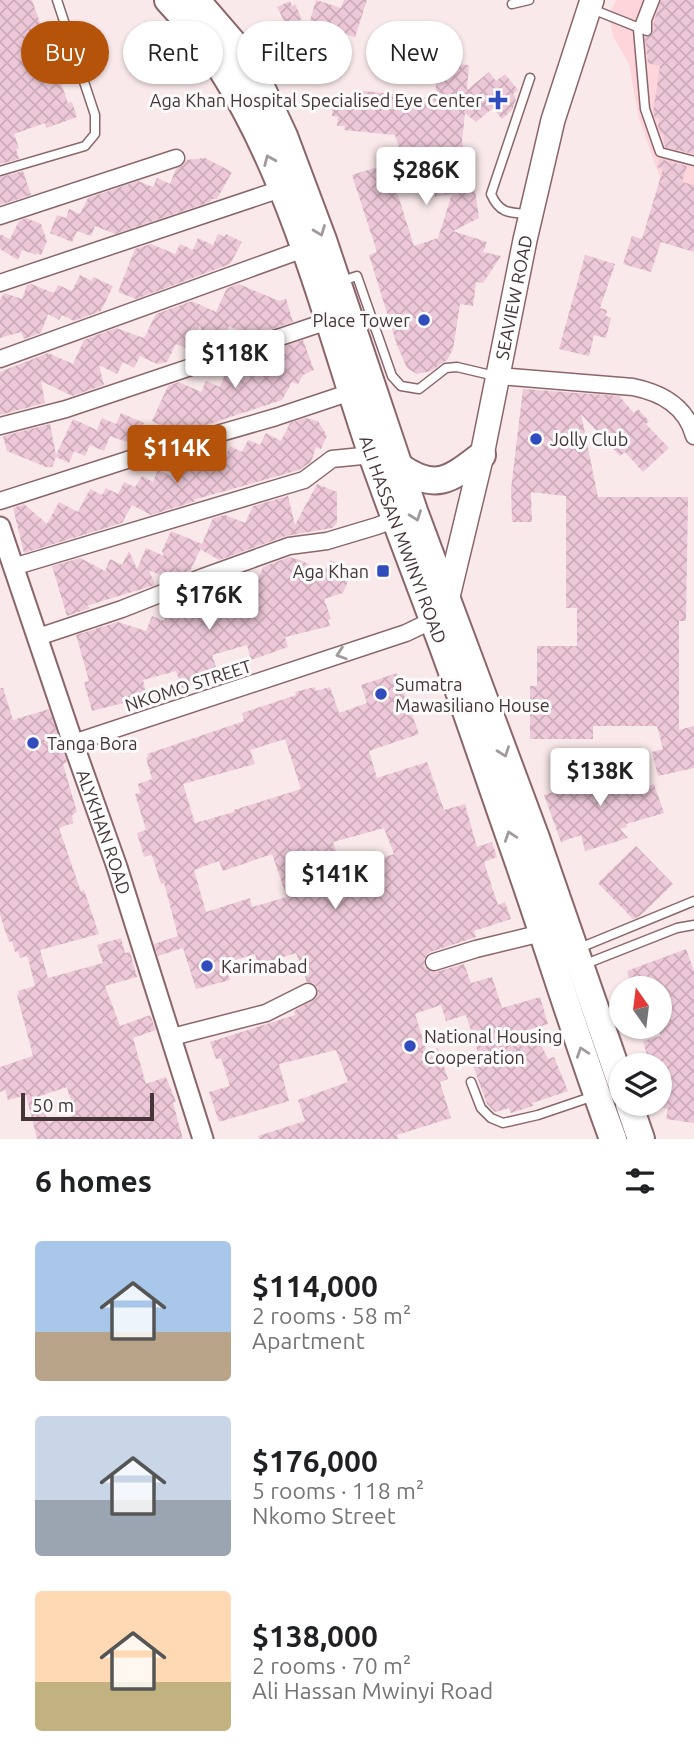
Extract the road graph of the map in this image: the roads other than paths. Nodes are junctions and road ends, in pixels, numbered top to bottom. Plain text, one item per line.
1 (57, 0) edge
2 (168, 0) edge
3 (196, 0) edge
4 (529, 0) edge
5 (649, 0) edge
6 (655, 0) edge
7 (589, 3) edge
8 (512, 4) dead end
9 (638, 29) junction
10 (530, 78) dead end
11 (176, 158) dead end
12 (694, 161) edge
13 (0, 171) edge
14 (281, 189) junction
15 (531, 214) junction
16 (0, 216) edge
17 (304, 249) junction
18 (0, 283) edge
19 (338, 283) junction
20 (328, 321) junction
21 (0, 359) edge
22 (498, 376) junction
23 (351, 392) junction
24 (0, 426) edge
25 (694, 436) edge
26 (372, 455) junction
27 (482, 455) junction
28 (400, 467) junction
29 (0, 501) edge
30 (395, 519) junction
31 (0, 527) edge
32 (13, 568) junction
33 (441, 610) junction
34 (38, 637) junction
35 (73, 743) junction
36 (694, 901) edge
37 (694, 925) edge
38 (542, 933) junction
39 (578, 958) junction
40 (434, 962) dead end
41 (308, 992) dead end
42 (172, 1037) junction
43 (611, 1053) edge
44 (471, 1082) dead end
45 (597, 1095) junction
46 (633, 1116) edge
47 (203, 1139) edge
48 (613, 1139) edge
49 (641, 1139) edge

1 - 13 lane
14 -> 2 highway, ALI HASSAN MWINYI ROAD
3 -> 19 highway, ALI HASSAN MWINYI ROAD
4 - 8 lane
5 - 9 lane
6 - 9 lane
7 - 9 lane
7 - 15 main road, SEAVIEW ROAD
9 - 12 lane
10 - 15 lane
11 - 16 street
14 - 17 highway, ALI HASSAN MWINYI ROAD
14 - 18 street
15 - 22 main road, SEAVIEW ROAD
17 - 20 highway, ALI HASSAN MWINYI ROAD
17 - 21 street
19 - 22 lane
19 - 28 highway, ALI HASSAN MWINYI ROAD
20 - 23 highway, ALI HASSAN MWINYI ROAD
20 - 24 street
22 - 25 street
22 - 27 main road, SEAVIEW ROAD
23 - 26 highway, ALI HASSAN MWINYI ROAD
23 - 29 street
26 - 30 highway, ALI HASSAN MWINYI ROAD
26 - 32 street
27 - 28 highway
27 - 33 main road, SEAVIEW ROAD
28 -> 33 highway, ALI HASSAN MWINYI ROAD
30 - 33 highway, ALI HASSAN MWINYI ROAD
30 - 34 street
31 - 32 street, ALYKHAN ROAD
32 - 34 street, ALYKHAN ROAD
33 -> 35 street, NKOMO STREET
38 -> 33 highway, ALI HASSAN MWINYI ROAD
33 -> 39 highway, ALI HASSAN MWINYI ROAD
34 - 35 street, ALYKHAN ROAD
35 - 42 street, ALYKHAN ROAD
36 - 39 lane
37 - 39 lane
38 - 40 street
45 -> 38 highway, ALI HASSAN MWINYI ROAD
39 - 43 highway, ALI HASSAN MWINYI ROAD
41 - 42 street
42 - 47 street, ALYKHAN ROAD
44 - 45 lane
45 - 48 highway, ALI HASSAN MWINYI ROAD
46 - 49 highway

